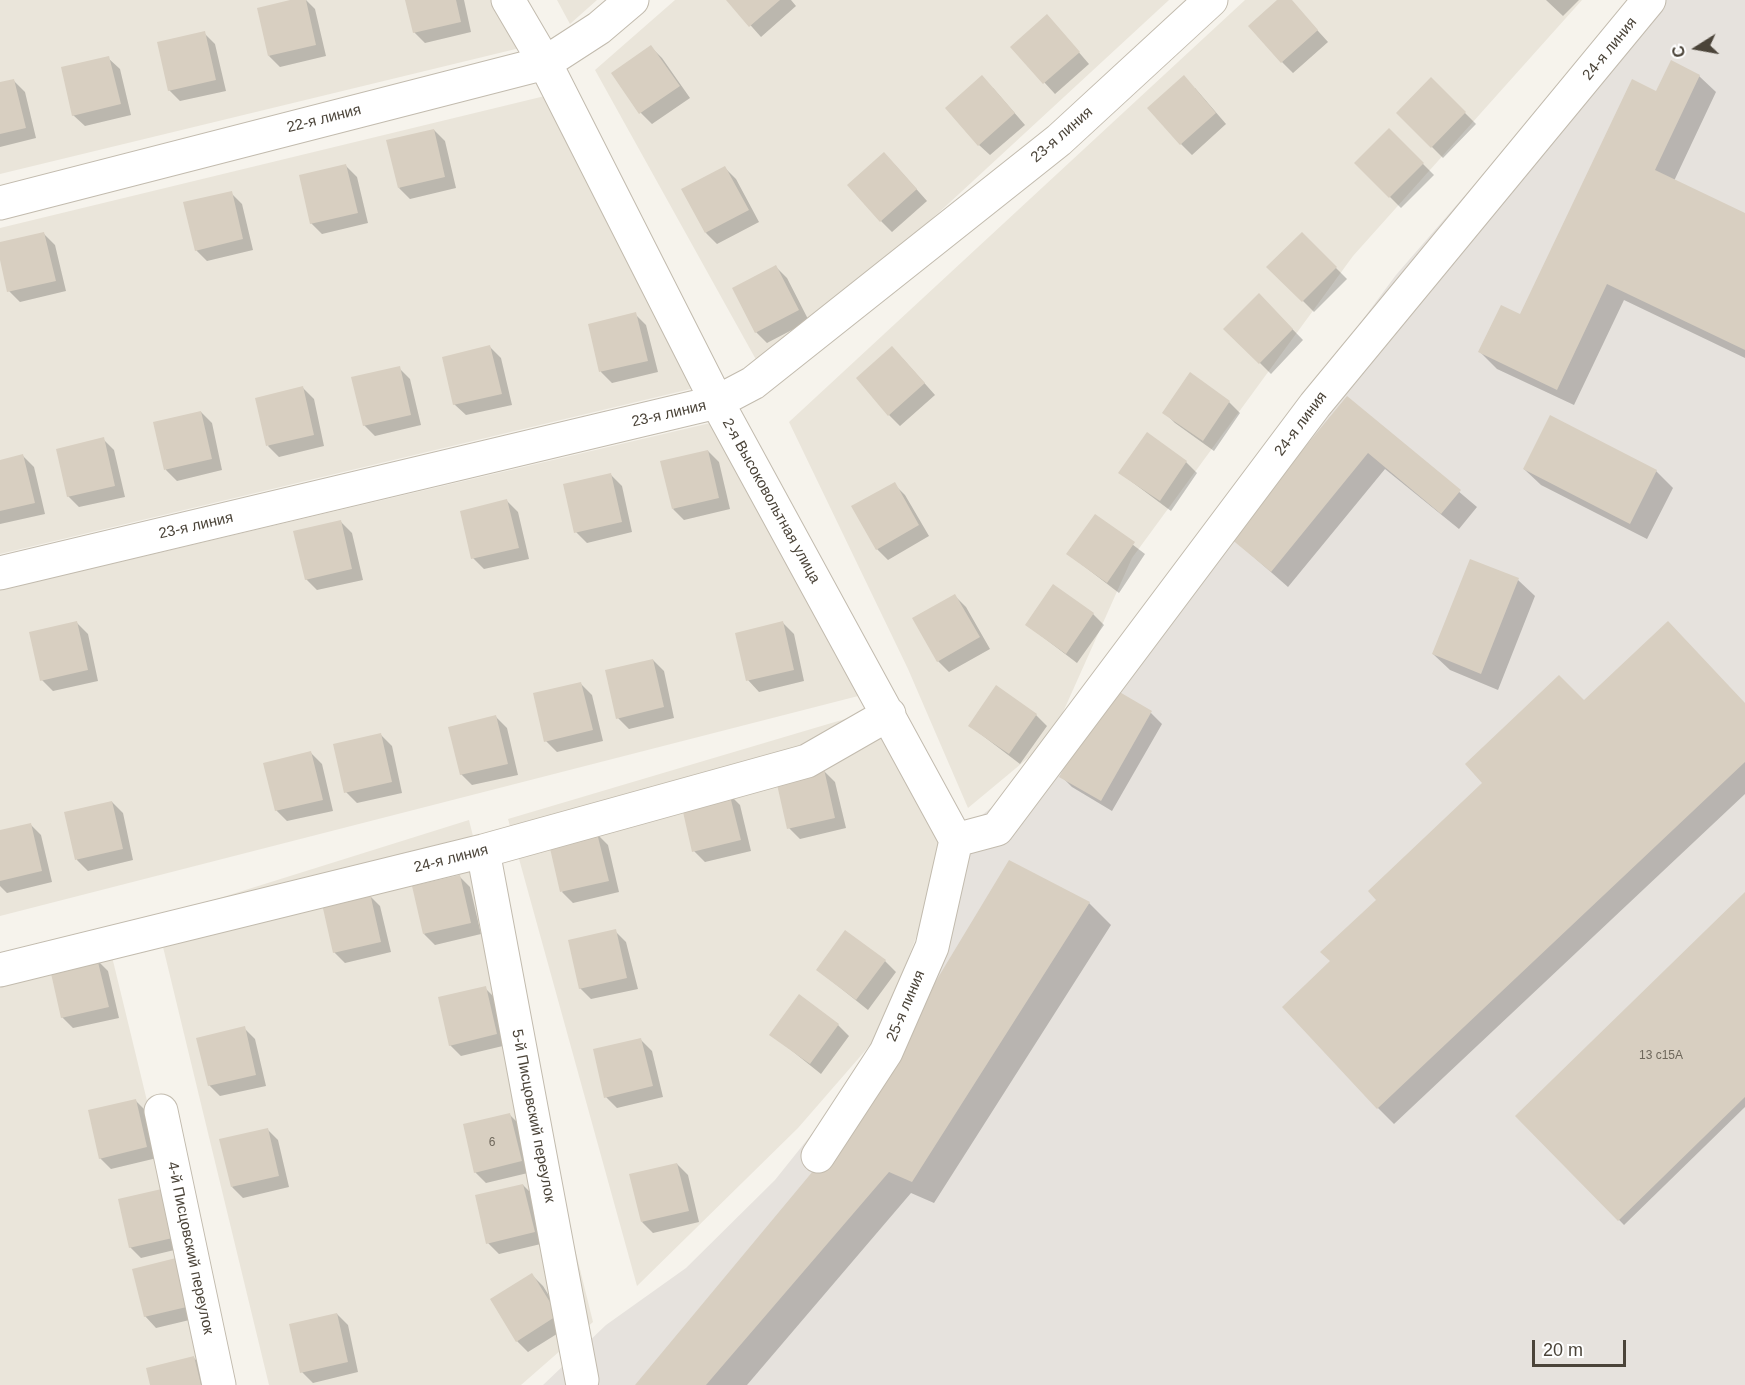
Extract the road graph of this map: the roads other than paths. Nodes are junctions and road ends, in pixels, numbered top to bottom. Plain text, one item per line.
1 (508, 0) edge
2 (632, 0) edge
3 (1211, 0) edge
4 (1649, 0) edge
5 (545, 63) junction
6 (0, 202) edge
7 (717, 402) junction
8 (0, 573) edge
9 (889, 714) junction
10 (956, 840) junction
11 (483, 851) junction
12 (0, 970) edge
13 (161, 1111) dead end
14 (818, 1156) dead end
15 (582, 1380) dead end
16 (219, 1385) edge

1 - 5 street, 2-я Высоковольтная улица
2 - 5 street, 22-я линия
3 - 7 street, 23-я линия
4 - 10 street, 24-я линия
5 - 6 street, 22-я линия
5 - 7 street, 2-я Высоковольтная улица
7 - 8 street, 23-я линия
7 - 9 street, 2-я Высоковольтная улица
9 - 10 street, 2-я Высоковольтная улица
9 - 11 street, 24-я линия
10 - 14 street, 25-я линия
11 - 12 street, 24-я линия
11 - 15 street, 5-й Писцовский переулок
13 - 16 street, 4-й Писцовский переулок

